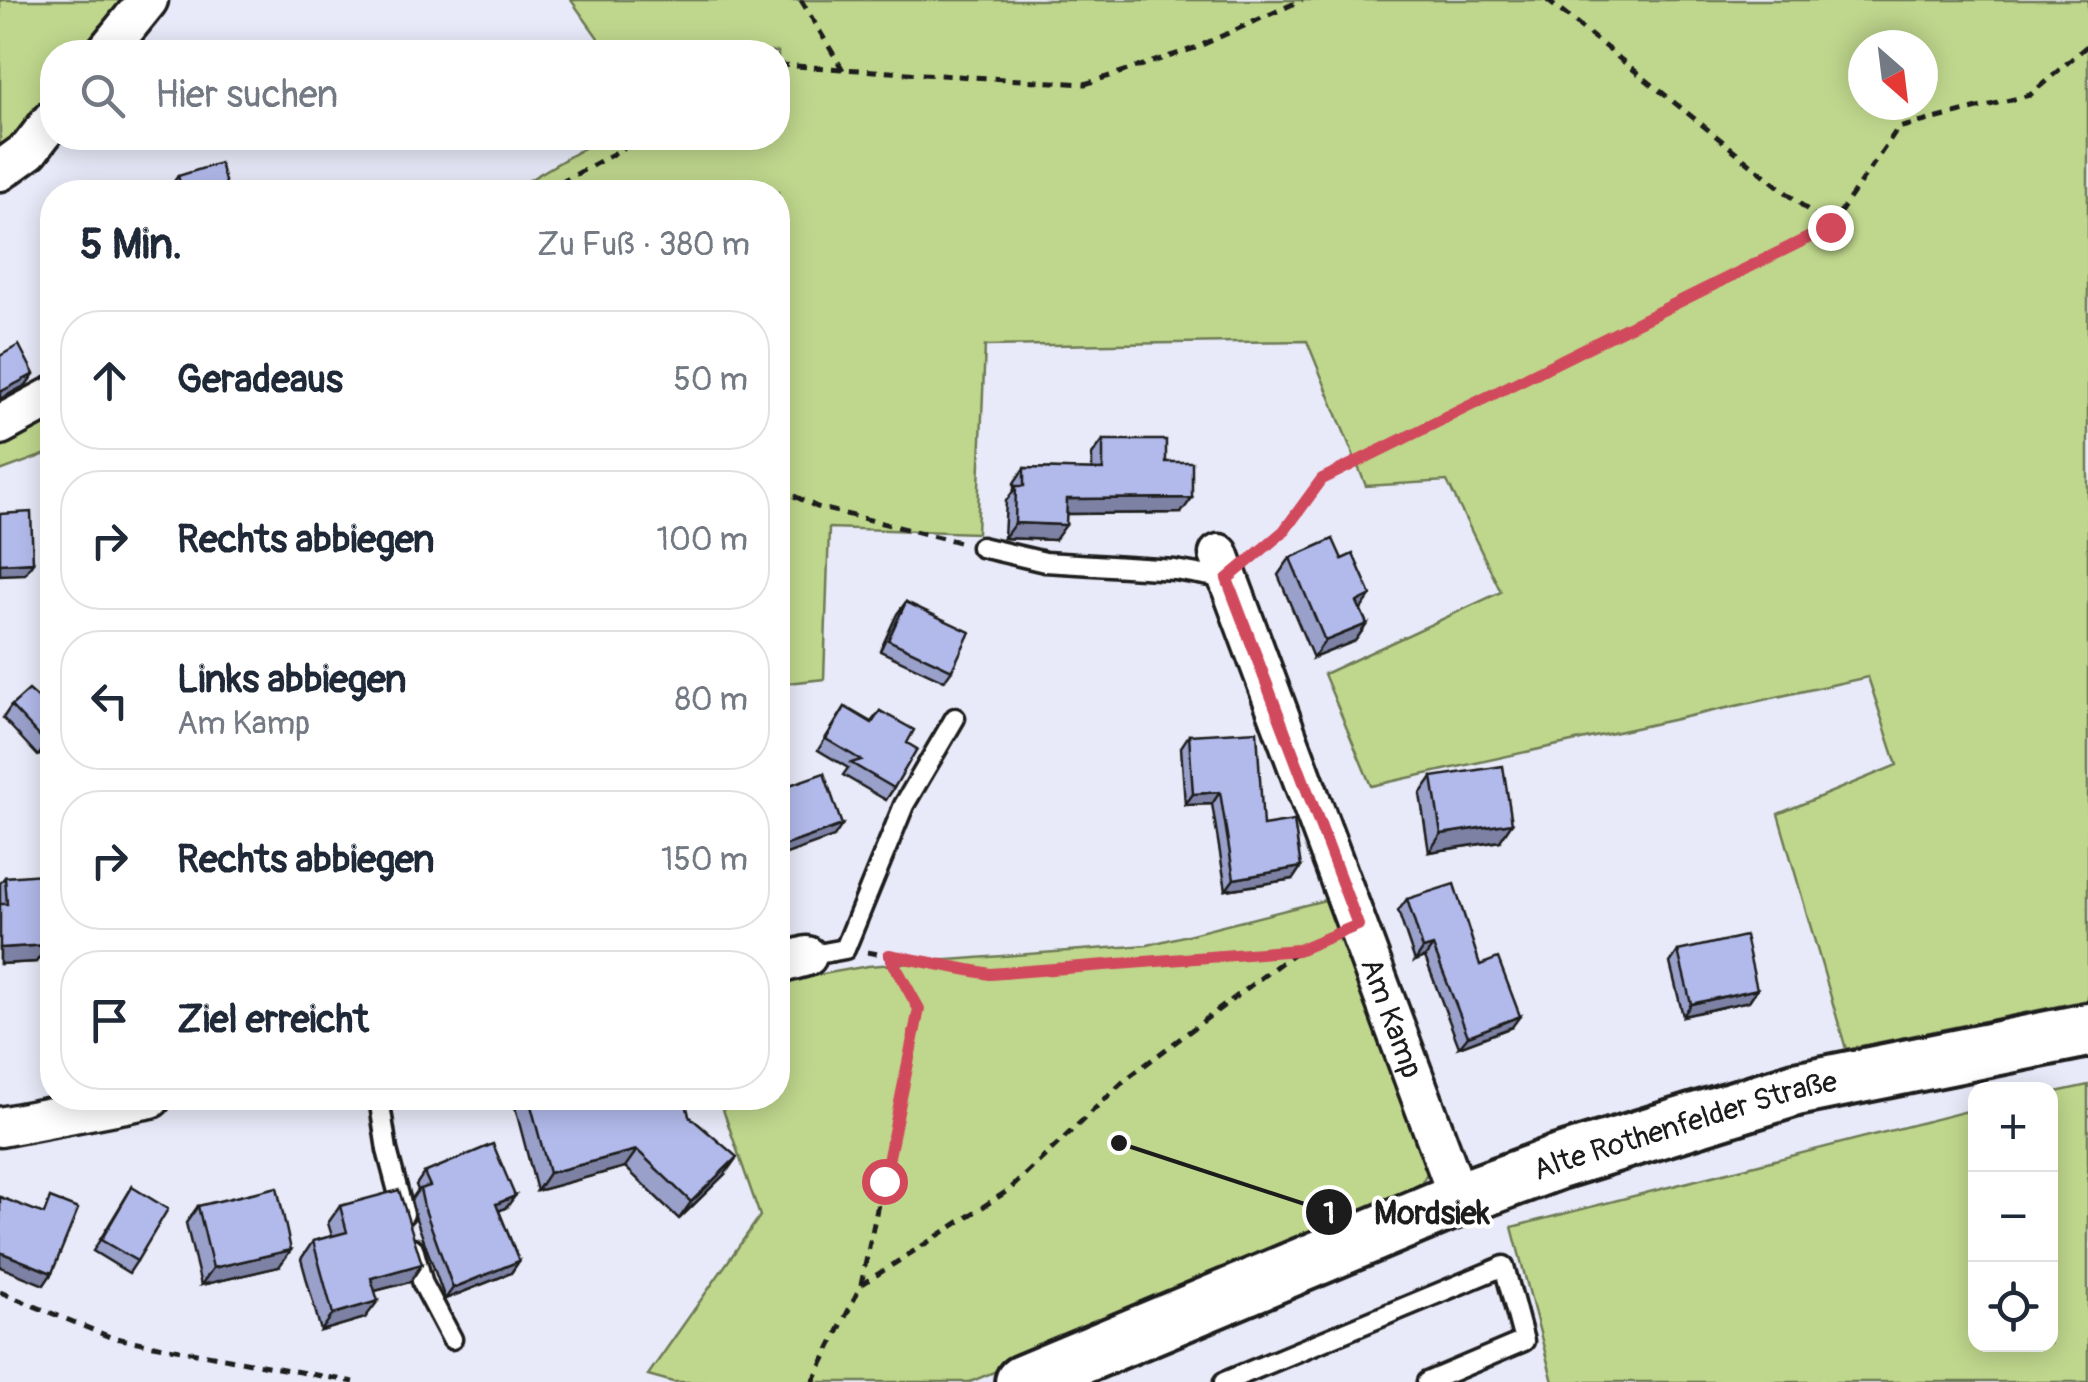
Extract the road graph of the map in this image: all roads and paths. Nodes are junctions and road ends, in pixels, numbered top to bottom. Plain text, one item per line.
1 (148, 0) edge
2 (801, 0) edge
3 (1302, 0) edge
4 (1547, 0) edge
5 (116, 40) edge
6 (2088, 46) edge
7 (790, 66) edge
8 (843, 70) junction
9 (40, 136) edge
10 (620, 150) edge
11 (0, 171) edge
12 (566, 180) edge
13 (1830, 227) junction
14 (40, 403) edge
15 (0, 424) edge
16 (790, 494) edge
17 (981, 547) joint
18 (1223, 567) junction
19 (955, 718) dead end
20 (1358, 925) junction
21 (844, 949) junction
22 (1298, 950) junction
23 (889, 955) junction
24 (792, 960) edge
25 (2088, 1030) edge
26 (89, 1110) edge
27 (381, 1110) edge
28 (0, 1127) edge
29 (1459, 1199) junction
30 (861, 1285) junction
31 (0, 1292) edge
32 (452, 1339) dead end
33 (354, 1382) edge
34 (813, 1382) edge
35 (1022, 1382) edge
36 (1224, 1382) edge
37 (1427, 1382) edge

1 - 5 street
2 - 8 path
3 - 8 path
4 - 13 path
6 - 13 path
7 - 8 path
9 - 11 street
10 - 12 path
13 - 18 path
14 - 15 street
16 - 17 path
17 - 18 lane
18 - 20 street, Am Kamp
19 - 21 lane
20 - 22 path
20 - 29 street, Am Kamp
21 - 23 path
21 - 24 lane
22 - 23 path
22 - 30 path
23 - 30 path
25 - 29 street, Alte Rothenfelder Straße
26 - 28 street
27 - 32 lane
29 - 35 street, Alte Rothenfelder Straße
30 - 34 path
31 - 33 path
36 - 37 lane

